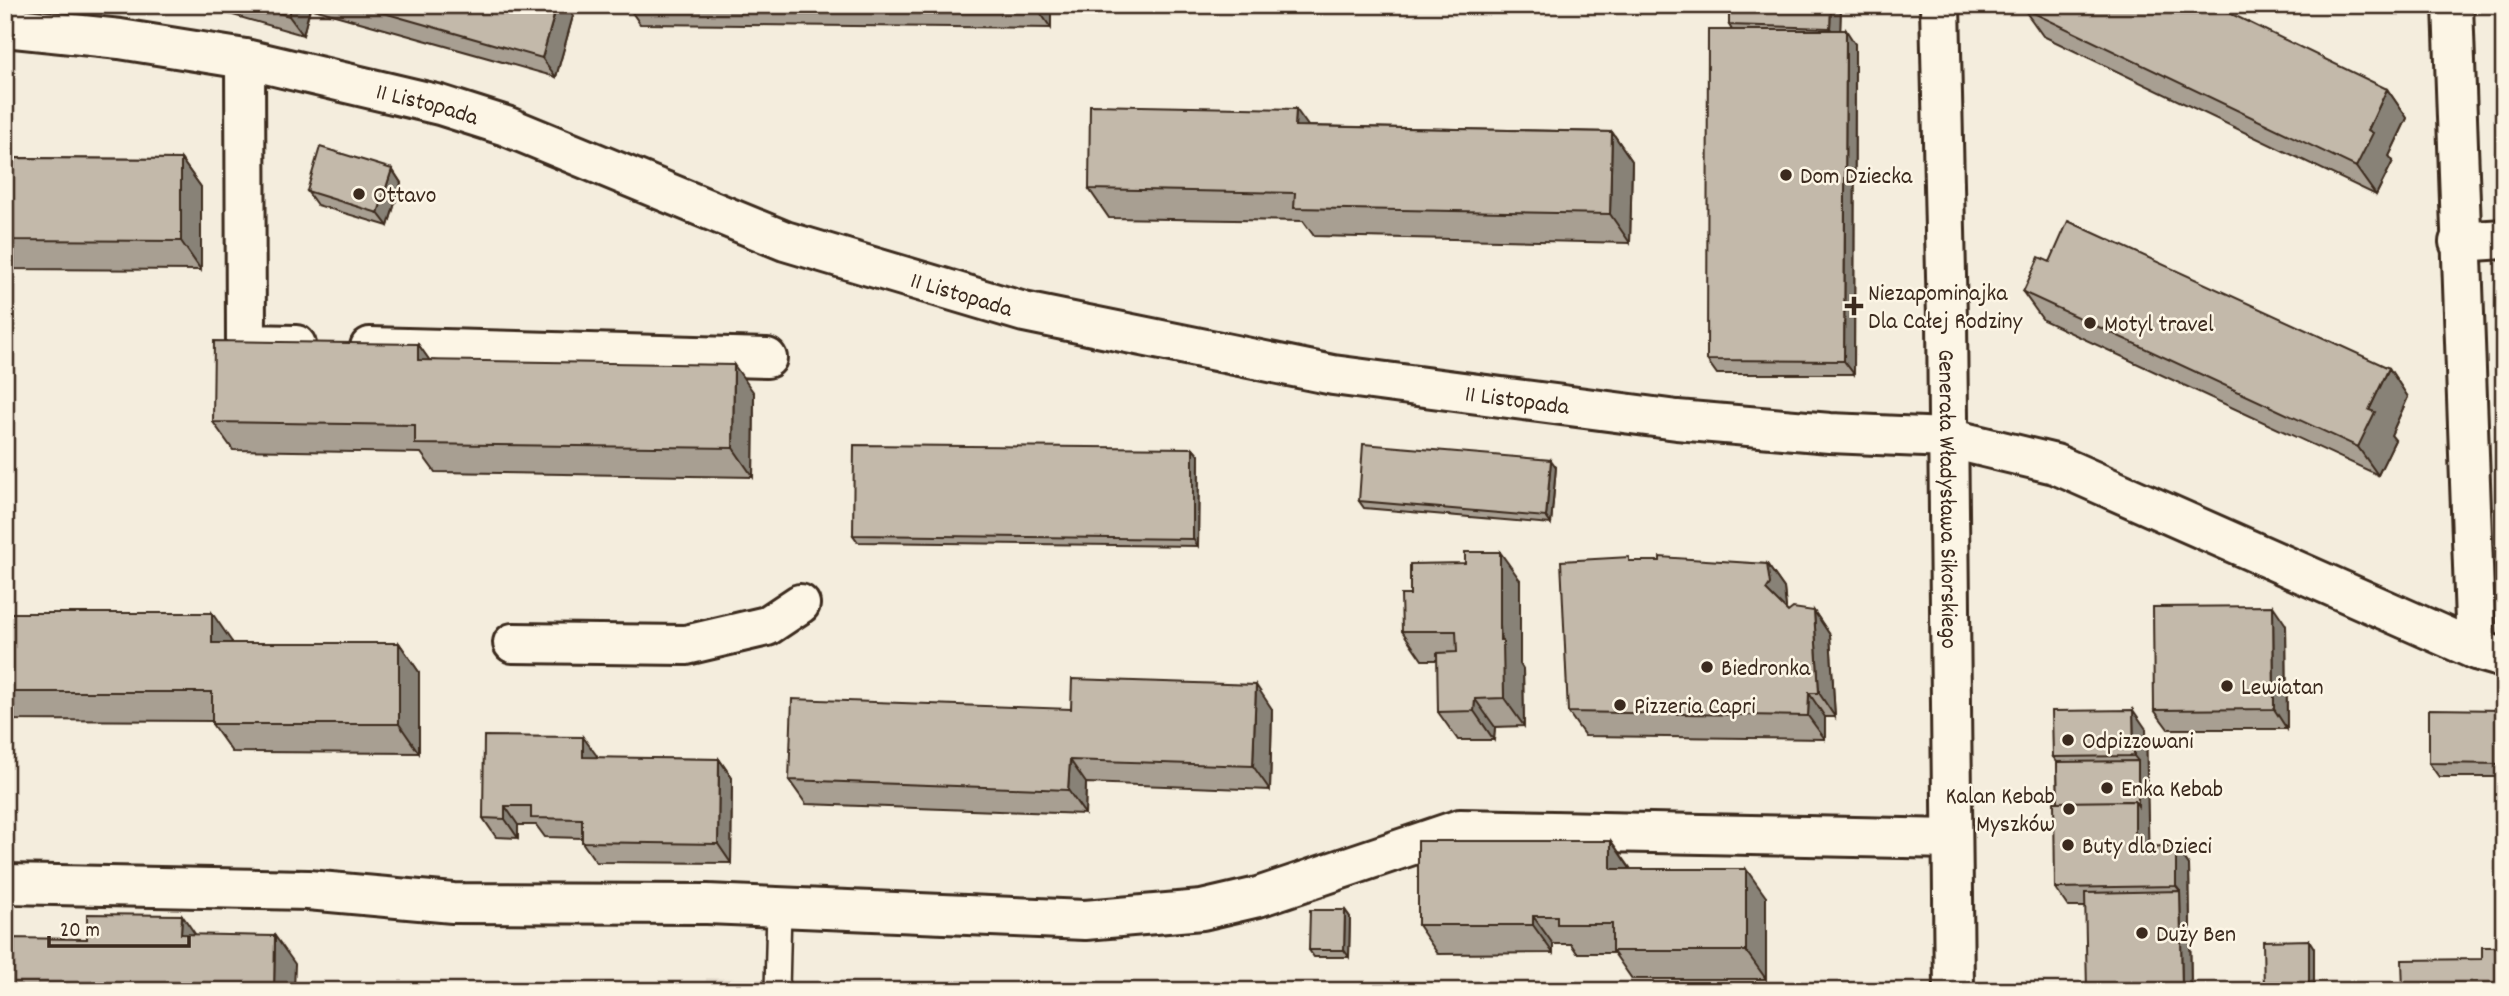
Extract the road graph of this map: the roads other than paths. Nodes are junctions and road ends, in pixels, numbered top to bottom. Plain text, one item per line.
1 (1940, 5) edge
2 (2453, 5) edge
3 (5, 27) edge
4 (245, 60) junction
5 (2504, 239) edge
6 (2459, 242) junction
7 (767, 358) dead end
8 (1947, 438) junction
9 (800, 604) dead end
10 (513, 643) dead end
11 (2490, 654) edge
12 (1952, 839) junction
13 (5, 884) edge
14 (779, 908) junction
15 (777, 991) edge
16 (1954, 991) edge

1 - 8 street, Generała Władysława Sikorskiego
2 - 6 street
3 - 4 street, 11 Listopada
4 - 7 street
4 - 8 street, 11 Listopada
5 - 6 street
6 - 11 street
8 - 11 street, 11 Listopada
8 - 12 street, Generała Władysława Sikorskiego
9 - 10 street
12 - 14 street
12 - 16 street, Generała Władysława Sikorskiego
13 - 14 street
14 - 15 lane

